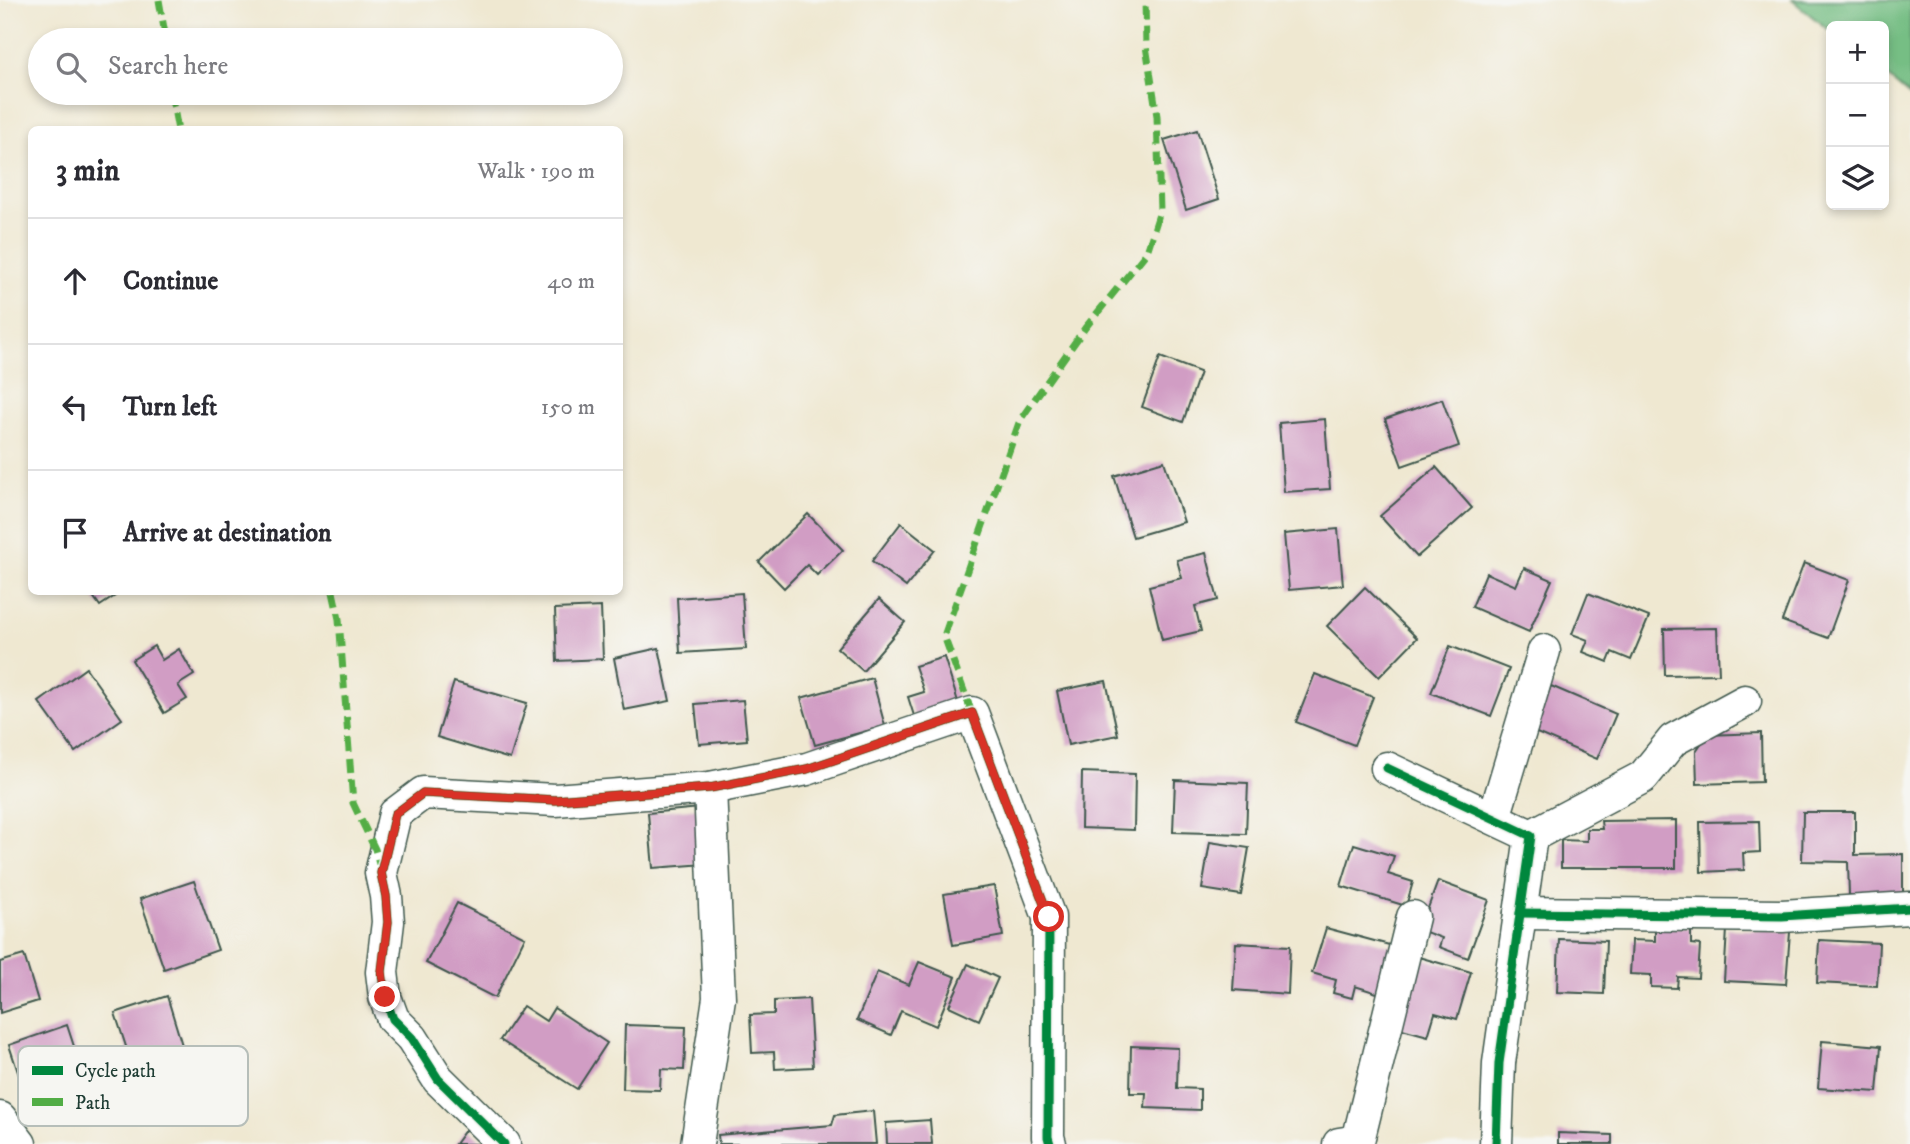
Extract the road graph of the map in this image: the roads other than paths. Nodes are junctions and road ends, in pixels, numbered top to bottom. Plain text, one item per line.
1 (1544, 651) dead end
2 (1745, 701) dead end
3 (1387, 768) dead end
4 (710, 788) junction
5 (1494, 818) junction
6 (1531, 836) junction
7 (1910, 908) edge
8 (1520, 913) junction
9 (1413, 917) dead end
10 (0, 1118) edge
11 (20, 1144) edge
12 (505, 1144) edge
13 (697, 1144) edge
14 (1050, 1144) edge
15 (1339, 1144) edge
16 (1496, 1144) edge

1 - 5 street
2 - 6 street
3 - 5 street
4 - 12 street
4 - 13 street
4 - 14 street
5 - 6 street
6 - 8 street
7 - 8 street
8 - 16 street
9 - 15 street
10 - 11 street

